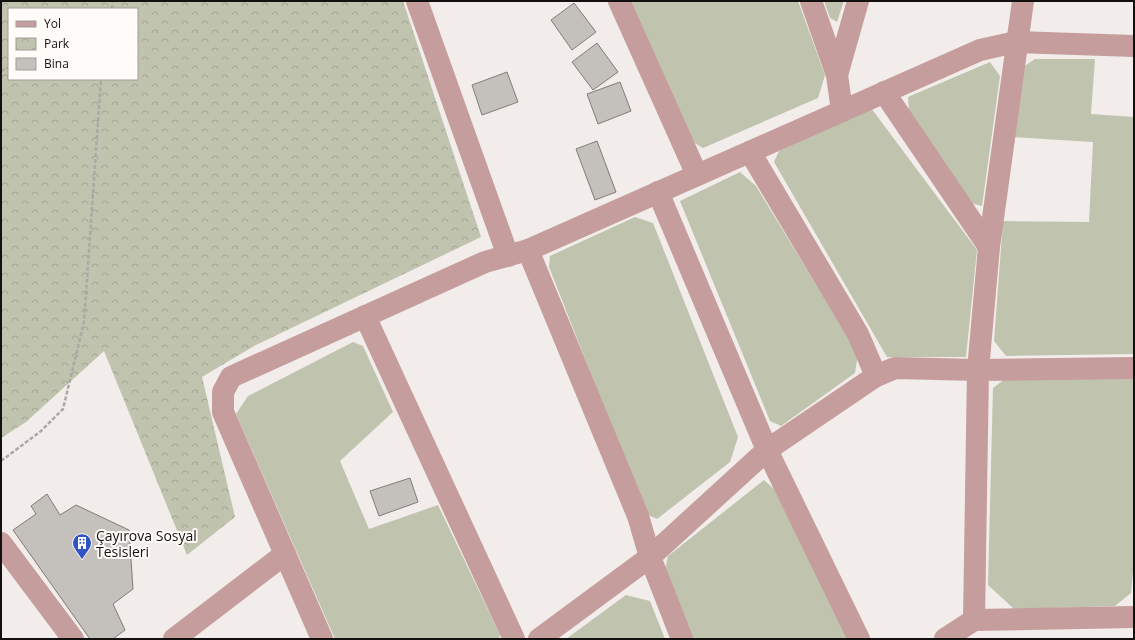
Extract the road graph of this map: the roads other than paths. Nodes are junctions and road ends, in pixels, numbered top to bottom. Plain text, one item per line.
1 (417, 1) edge
2 (619, 1) edge
3 (810, 1) edge
4 (858, 1) edge
5 (1023, 1) edge
6 (1016, 42) junction
7 (1134, 46) edge
8 (837, 75) junction
9 (884, 92) junction
10 (842, 111) junction
11 (750, 152) junction
12 (697, 175) junction
13 (658, 192) junction
14 (989, 247) junction
15 (518, 253) junction
16 (365, 316) junction
17 (1134, 368) edge
18 (978, 370) junction
19 (876, 376) junction
20 (767, 450) junction
21 (1, 543) edge
22 (285, 554) junction
23 (650, 557) junction
24 (1134, 617) edge
25 (974, 620) junction
26 (73, 639) edge
27 (174, 639) edge
28 (322, 639) edge
29 (514, 639) edge
30 (540, 639) edge
31 (682, 639) edge
32 (859, 639) edge
33 (945, 639) edge

1 - 15 street
2 - 12 street
3 - 8 street
4 - 8 street
5 - 6 street
6 - 7 street
6 - 9 street
6 - 14 street
8 - 10 street
9 - 10 street
9 - 14 street
10 - 11 street
11 - 12 street
11 - 19 street
12 - 13 street
13 - 15 street
13 - 20 street
14 - 18 street
15 - 16 street
15 - 23 street
16 - 22 street
16 - 29 street
17 - 18 street
18 - 19 street
18 - 25 street
19 - 20 street
20 - 23 street
20 - 32 street
21 - 26 street
22 - 27 street
22 - 28 street
23 - 30 street
23 - 31 street
24 - 25 street
25 - 33 street

